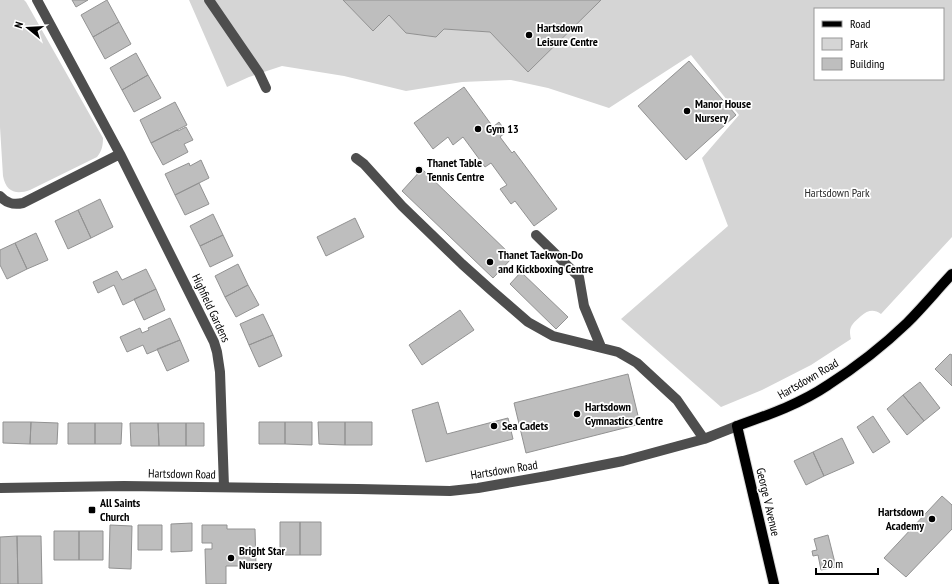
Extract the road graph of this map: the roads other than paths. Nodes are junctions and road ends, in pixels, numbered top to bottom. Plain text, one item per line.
1 (37, 0) edge
2 (209, 0) edge
3 (266, 88) dead end
4 (120, 154) junction
5 (356, 158) dead end
6 (0, 196) edge
7 (536, 235) dead end
8 (952, 274) edge
9 (600, 347) junction
10 (736, 426) junction
11 (704, 439) junction
12 (224, 487) junction
13 (0, 488) edge
14 (774, 584) edge

1 - 4 street, Highfield Gardens
2 - 3 street
4 - 6 street
4 - 12 street, Highfield Gardens
5 - 9 street
7 - 9 street
8 - 10 main road, Hartsdown Road
9 - 11 street
10 - 11 street, Hartsdown Road
10 - 14 main road, George V Avenue
11 - 12 street, Hartsdown Road
12 - 13 street, Hartsdown Road

